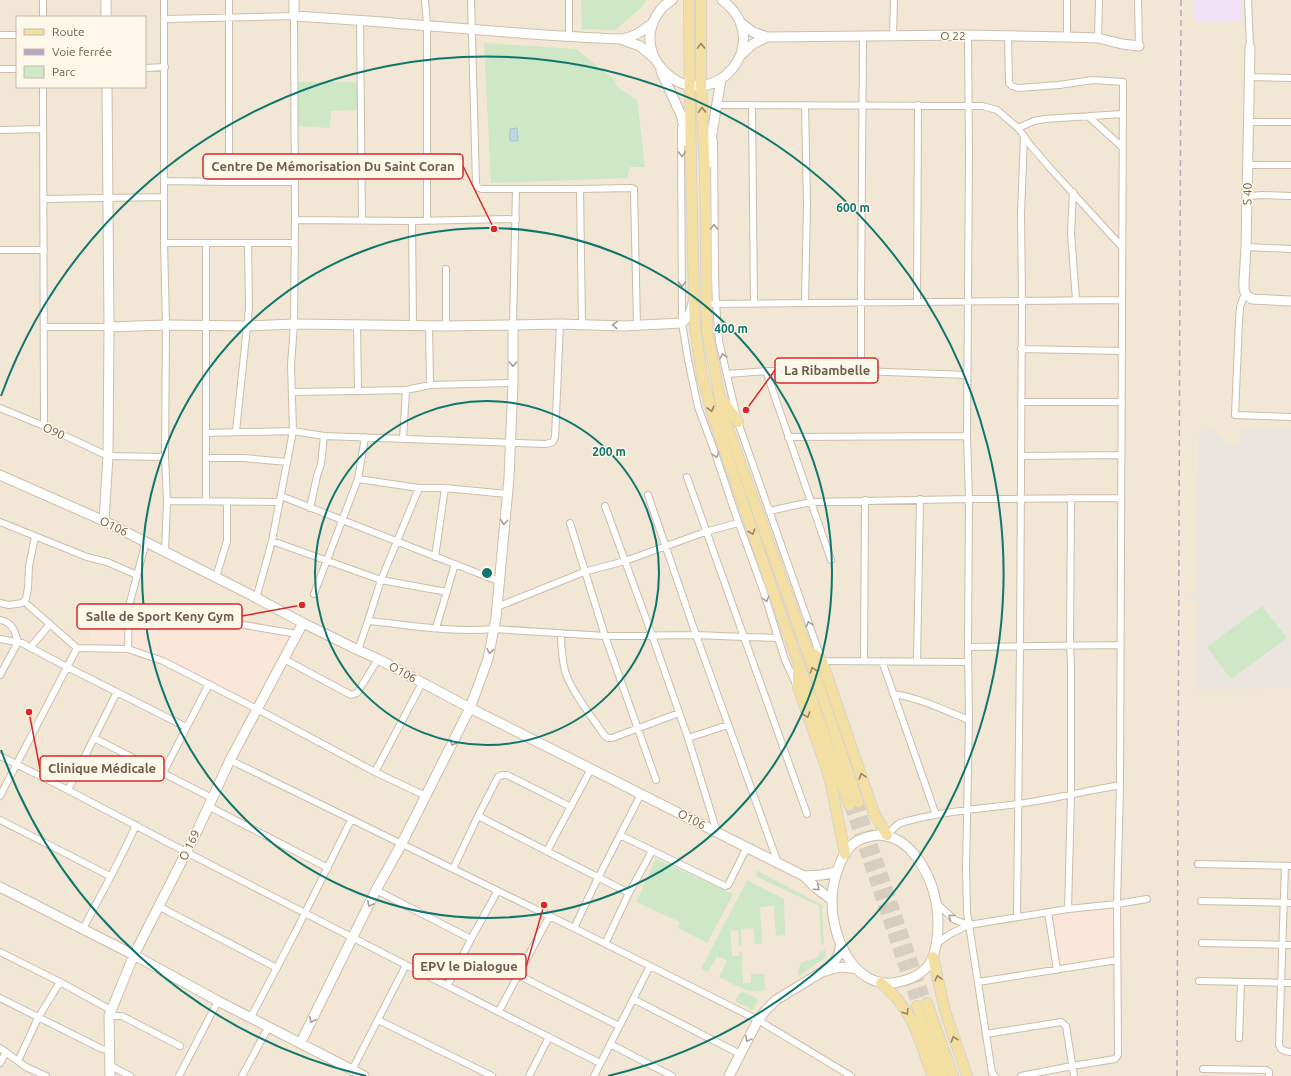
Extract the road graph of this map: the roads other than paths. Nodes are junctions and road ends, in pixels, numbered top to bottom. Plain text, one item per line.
1 (43, 0) edge
2 (106, 0) edge
3 (164, 0) edge
4 (229, 0) edge
5 (294, 0) edge
6 (425, 0) edge
7 (471, 0) edge
8 (569, 0) edge
9 (689, 0) edge
10 (701, 0) edge
11 (722, 0) edge
12 (894, 0) edge
13 (1067, 0) edge
14 (1099, 0) edge
15 (1138, 0) edge
16 (1248, 0) edge
17 (669, 1) edge
18 (730, 4) edge
19 (43, 16) edge
20 (106, 16) edge
21 (294, 16) junction
22 (229, 18) junction
23 (164, 19) junction
24 (360, 20) junction
25 (653, 23) junction
26 (741, 23) junction
27 (427, 25) junction
28 (472, 29) junction
29 (0, 35) edge
30 (16, 35) edge
31 (968, 35) junction
32 (1008, 35) junction
33 (863, 36) junction
34 (893, 36) junction
35 (568, 37) junction
36 (767, 37) junction
37 (1067, 37) junction
38 (1098, 38) junction
39 (621, 39) junction
40 (1139, 46) joint
41 (1250, 47) joint
42 (741, 55) junction
43 (657, 62) junction
44 (165, 67) junction
45 (146, 68) edge
46 (0, 69) edge
47 (16, 69) edge
48 (1249, 77) junction
49 (1291, 78) edge
50 (721, 79) junction
51 (689, 85) junction
52 (701, 85) junction
53 (43, 88) edge
54 (108, 88) edge
55 (717, 105) junction
56 (752, 105) junction
57 (805, 105) junction
58 (918, 105) junction
59 (862, 106) junction
60 (969, 106) junction
61 (1122, 114) junction
62 (681, 115) junction
63 (1088, 116) junction
64 (1248, 122) junction
65 (1291, 122) edge
66 (714, 124) junction
67 (1018, 128) junction
68 (43, 129) junction
69 (0, 130) edge
70 (1024, 136) junction
71 (1122, 147) junction
72 (691, 153) junction
73 (1248, 165) junction
74 (1291, 165) edge
75 (704, 177) junction
76 (164, 181) junction
77 (229, 182) junction
78 (295, 182) junction
79 (516, 189) junction
80 (580, 189) junction
81 (1073, 192) junction
82 (1248, 196) junction
83 (1291, 196) edge
84 (164, 197) junction
85 (108, 198) junction
86 (44, 199) junction
87 (516, 219) junction
88 (295, 220) junction
89 (362, 220) junction
90 (412, 220) junction
91 (427, 220) junction
92 (164, 243) junction
93 (206, 243) junction
94 (248, 243) junction
95 (295, 243) junction
96 (1246, 246) junction
97 (1122, 247) junction
98 (1291, 249) edge
99 (0, 250) edge
100 (44, 250) junction
101 (446, 269) dead end
102 (1245, 293) junction
103 (1076, 300) junction
104 (1122, 300) junction
105 (917, 301) junction
106 (968, 301) junction
107 (1022, 301) junction
108 (1291, 301) edge
109 (694, 302) junction
110 (805, 302) junction
111 (861, 302) junction
112 (754, 303) junction
113 (711, 304) junction
114 (682, 323) junction
115 (294, 324) junction
116 (560, 324) junction
117 (582, 324) junction
118 (166, 325) junction
119 (357, 325) junction
120 (413, 325) junction
121 (429, 325) junction
122 (513, 325) junction
123 (637, 325) junction
124 (206, 326) junction
125 (247, 326) junction
126 (446, 326) junction
127 (44, 327) junction
128 (109, 327) junction
129 (1021, 349) junction
130 (1122, 351) junction
131 (766, 371) junction
132 (861, 371) junction
133 (727, 374) junction
134 (967, 375) junction
135 (513, 383) junction
136 (430, 385) junction
137 (406, 390) junction
138 (358, 391) junction
139 (292, 392) junction
140 (718, 392) junction
141 (1021, 402) junction
142 (1122, 402) junction
143 (0, 408) edge
144 (1291, 417) edge
145 (738, 422) junction
146 (44, 426) junction
147 (236, 431) junction
148 (293, 431) junction
149 (206, 433) junction
150 (324, 436) junction
151 (967, 436) junction
152 (365, 437) junction
153 (788, 437) junction
154 (403, 439) junction
155 (510, 444) junction
156 (108, 456) junction
157 (1021, 456) junction
158 (1121, 456) junction
159 (165, 457) junction
160 (206, 458) junction
161 (287, 462) junction
162 (0, 475) edge
163 (687, 477) dead end
164 (358, 479) junction
165 (419, 488) junction
166 (445, 488) junction
167 (507, 494) junction
168 (648, 495) dead end
169 (969, 498) junction
170 (1071, 498) junction
171 (1121, 498) junction
172 (280, 499) junction
173 (1020, 499) junction
174 (167, 500) junction
175 (865, 500) junction
176 (920, 500) junction
177 (206, 501) junction
178 (227, 502) junction
179 (811, 502) junction
180 (605, 506) dead end
181 (310, 508) junction
182 (769, 511) junction
183 (342, 520) junction
184 (104, 521) junction
185 (0, 522) edge
186 (738, 522) junction
187 (570, 523) dead end
188 (705, 532) junction
189 (35, 537) junction
190 (272, 541) junction
191 (146, 542) junction
192 (397, 542) junction
193 (666, 546) junction
194 (165, 551) junction
195 (435, 557) junction
196 (831, 560) dead end
197 (327, 561) junction
198 (625, 561) junction
199 (455, 564) junction
200 (584, 572) junction
201 (137, 575) junction
202 (216, 578) junction
203 (381, 580) junction
204 (498, 581) junction
205 (447, 592) junction
206 (314, 594) dead end
207 (256, 599) junction
208 (0, 603) edge
209 (28, 605) dead end
210 (497, 606) junction
211 (129, 613) junction
212 (0, 620) edge
213 (368, 621) junction
214 (303, 623) junction
215 (50, 624) junction
216 (436, 628) junction
217 (494, 629) junction
218 (561, 633) junction
219 (297, 634) junction
220 (652, 635) junction
221 (696, 635) junction
222 (605, 636) junction
223 (744, 638) junction
224 (778, 638) junction
225 (0, 639) edge
226 (18, 642) junction
227 (1070, 645) junction
228 (1120, 645) junction
229 (1020, 646) junction
230 (968, 647) junction
231 (30, 648) junction
232 (77, 648) junction
233 (128, 650) junction
234 (358, 650) junction
235 (807, 650) junction
236 (378, 658) junction
237 (284, 659) junction
238 (822, 661) junction
239 (864, 661) junction
240 (882, 661) junction
241 (917, 662) junction
242 (968, 662) junction
243 (798, 663) junction
244 (67, 667) junction
245 (0, 675) edge
246 (422, 683) junction
247 (209, 684) junction
248 (798, 687) junction
249 (117, 692) junction
250 (893, 694) junction
251 (470, 708) junction
252 (257, 709) junction
253 (679, 712) junction
254 (969, 720) junction
255 (728, 725) junction
256 (186, 727) junction
257 (638, 728) junction
258 (94, 738) junction
259 (688, 738) junction
260 (0, 756) edge
261 (230, 760) junction
262 (17, 763) junction
263 (591, 769) junction
264 (375, 772) junction
265 (163, 773) junction
266 (656, 780) dead end
267 (1120, 785) junction
268 (68, 790) junction
269 (642, 794) junction
270 (1070, 795) junction
271 (0, 796) edge
272 (426, 796) junction
273 (210, 802) junction
274 (1018, 804) junction
275 (571, 807) junction
276 (968, 810) junction
277 (807, 814) dead end
278 (936, 815) junction
279 (478, 816) junction
280 (0, 820) edge
281 (352, 820) junction
282 (136, 826) junction
283 (718, 832) junction
284 (620, 835) junction
285 (887, 835) junction
286 (401, 845) junction
287 (747, 847) junction
288 (547, 851) junction
289 (652, 851) junction
290 (186, 852) junction
291 (845, 854) junction
292 (778, 863) junction
293 (1198, 864) dead end
294 (1288, 866) edge
295 (328, 868) junction
296 (453, 869) junction
297 (837, 872) junction
298 (110, 876) junction
299 (804, 876) junction
300 (598, 878) junction
301 (0, 887) edge
302 (376, 890) junction
303 (497, 892) junction
304 (629, 893) junction
305 (1147, 899) dead end
306 (832, 900) junction
307 (1200, 901) dead end
308 (1284, 903) junction
309 (937, 904) junction
310 (1117, 904) junction
311 (1291, 904) edge
312 (158, 906) junction
313 (1068, 909) junction
314 (1048, 912) junction
315 (305, 913) junction
316 (549, 917) junction
317 (1017, 917) junction
318 (968, 925) junction
319 (574, 928) junction
320 (83, 929) junction
321 (353, 938) junction
322 (471, 939) junction
323 (1202, 942) dead end
324 (605, 944) junction
325 (936, 944) junction
326 (1283, 945) junction
327 (1291, 945) edge
328 (840, 946) junction
329 (0, 952) edge
330 (134, 955) junction
331 (933, 957) junction
332 (1117, 960) junction
333 (406, 965) junction
334 (650, 966) junction
335 (277, 968) junction
336 (856, 969) junction
337 (1057, 970) junction
338 (822, 972) junction
339 (518, 975) junction
340 (1199, 981) dead end
341 (60, 982) junction
342 (978, 982) junction
343 (1241, 982) junction
344 (881, 983) junction
345 (1281, 983) junction
346 (1291, 983) edge
347 (448, 985) junction
348 (0, 998) edge
349 (633, 999) junction
350 (218, 1001) junction
351 (500, 1011) junction
352 (110, 1013) junction
353 (251, 1017) junction
354 (38, 1018) junction
355 (378, 1020) junction
356 (758, 1020) junction
357 (269, 1026) junction
358 (619, 1026) junction
359 (986, 1034) junction
360 (549, 1037) junction
361 (1239, 1038) dead end
362 (301, 1042) junction
363 (610, 1044) junction
364 (180, 1046) dead end
365 (0, 1048) edge
366 (109, 1051) junction
367 (6, 1052) junction
368 (1291, 1052) edge
369 (740, 1054) junction
370 (18, 1061) junction
371 (0, 1063) edge
372 (600, 1063) junction
373 (109, 1065) junction
374 (1072, 1066) junction
375 (1203, 1069) dead end
376 (352, 1070) junction
377 (46, 1076) edge
378 (110, 1076) edge
379 (130, 1076) edge
380 (179, 1076) edge
381 (242, 1076) edge
382 (364, 1076) edge
383 (492, 1076) edge
384 (529, 1076) edge
385 (594, 1076) edge
386 (672, 1076) edge
387 (729, 1076) edge
388 (851, 1076) edge
389 (932, 1076) edge
390 (942, 1076) edge
391 (953, 1076) edge
392 (967, 1076) edge
393 (995, 1076) edge
394 (1021, 1076) edge
395 (1074, 1076) edge
396 (1269, 1076) edge

1 - 19 street
2 - 20 street
3 - 23 street
4 - 22 street
5 - 21 street
6 - 27 street
7 - 28 street
8 - 35 street
9 - 51 main road
52 -> 10 main road
11 - 18 street
12 - 34 street
13 - 37 street
14 - 38 street
15 - 40 street
16 - 41 street
17 - 25 street
18 - 26 street
21 - 22 street
21 - 24 street
21 - 78 street
22 - 23 street
22 - 77 street
23 - 44 street
24 - 27 street
24 - 89 street
25 - 39 street
25 - 43 street
26 - 36 street
26 - 42 street
27 - 28 street
27 - 91 street
28 - 35 street
28 - 79 street
29 - 30 street
31 - 32 street, O 22
31 - 34 street, O 22
31 - 60 street
32 - 37 street, O 22
32 - 61 street
33 - 34 street, O 22
33 - 36 street, O 22
33 - 59 street
35 - 39 street
36 - 42 street
37 - 38 street, O 22
38 - 40 street, O 22
39 - 43 street
41 - 48 street, S 40
42 - 50 street
43 - 51 street
43 - 62 street
44 - 45 street
44 - 76 street
46 - 47 street
48 - 49 street
48 - 64 street, S 40
50 - 52 street
50 - 55 street
51 - 52 street
51 - 72 main road
75 -> 52 main road
53 - 68 street
54 - 85 street
55 - 56 street
55 - 66 street
56 - 57 street
56 - 112 street
57 - 59 street
57 - 110 street
58 - 59 street
58 - 60 street
58 - 105 street
59 - 111 street
60 - 67 street
60 - 106 street
61 - 63 street
61 - 71 street
62 - 72 street
62 -> 114 street
63 - 67 street
63 - 71 street
64 - 65 street
64 - 73 street, S 40
66 - 75 street
113 -> 66 street
67 - 70 street
68 - 69 street
68 - 86 street
70 - 81 street
70 - 107 street
71 - 97 street
72 - 109 main road
73 - 74 street
73 - 82 street, S 40
75 - 113 main road
76 - 77 street
76 - 84 street
77 - 78 street
78 - 88 street
79 - 80 street
79 - 87 street
80 - 117 street
80 - 123 street
81 - 97 street
81 - 103 street
82 - 83 street
82 - 96 street, S 40
84 - 85 street
84 - 92 street
85 - 86 street
85 - 128 street
86 - 100 street
87 - 91 street
87 - 122 street
88 - 89 street
88 - 95 street
89 - 90 street
90 - 91 street
90 - 120 street
92 - 93 street
92 - 118 street
93 - 94 street
93 - 124 street
94 - 95 street
94 - 125 street
95 - 115 street
96 - 98 street
96 - 102 street, S 40
97 - 104 street
99 - 100 street
100 - 127 street
101 - 126 street
102 - 108 street
102 - 144 street
103 - 104 street
103 - 107 street
104 - 130 street
105 - 106 street
105 - 111 street
106 - 107 street
106 - 134 street
107 - 129 street
109 - 114 street
109 -> 243 main road
110 - 111 street
110 - 112 street
111 - 132 street
112 - 113 street
133 -> 113 street
113 - 140 main road
114 - 123 street
114 -> 186 street
115 - 119 street
115 - 125 street
115 - 139 street
116 - 117 street
116 - 122 street
116 - 155 street
123 -> 117 street
118 - 124 street
118 - 128 street
118 - 159 street
119 - 120 street
119 - 138 street
120 - 121 street
121 - 126 street
121 - 136 street
122 - 126 street
122 -> 135 street
124 - 125 street
124 - 149 street
125 - 147 street
127 - 128 street
127 - 146 street
128 - 156 street
129 - 130 street
129 - 141 street
130 - 142 street
131 - 132 street
131 - 133 street
131 - 153 street
132 - 134 street
133 - 145 street
134 - 151 street
135 - 136 street
135 - 155 street
136 - 137 street
137 - 138 street
137 - 154 street
138 - 139 street
139 - 148 street
140 - 145 main road
140 - 235 main road
141 - 142 street
141 - 157 street
142 - 158 street
143 - 146 street, O90
145 - 182 street
146 - 156 street, O90
147 - 148 street
147 - 149 street
148 - 150 street
148 - 161 street
149 - 160 street
150 - 152 street
150 - 181 street
151 - 153 street
151 - 169 street
152 - 154 street
152 - 164 street
153 - 179 street
154 - 155 street
155 - 167 street
156 - 159 street
156 - 184 street
157 - 158 street
157 - 173 street
158 - 171 street
159 - 174 street
160 - 161 street
160 - 177 street
161 - 172 street
162 - 184 street, O106
163 - 188 street
164 - 165 street
164 - 183 street
165 - 166 street
165 - 192 street
166 - 167 street
166 - 195 street
167 -> 204 street
168 - 193 street
169 - 173 street
169 - 176 street
169 - 230 street
170 - 171 street
170 - 173 street
170 - 227 street
171 - 228 street
172 - 178 street
172 - 181 street
172 - 190 street
173 - 229 street
174 - 177 street
174 - 194 street
175 - 176 street
175 - 179 street
175 - 239 street
176 - 241 street
177 - 178 street
178 - 202 street
179 - 182 street
179 - 196 street
180 - 198 street
181 - 183 street
238 -> 182 street
183 - 192 street
183 - 197 street
184 - 191 street, O106
185 - 189 street
186 - 188 street
186 -> 224 street
187 - 200 street
188 - 193 street
188 - 223 street
189 - 201 street
189 - 208 street
190 - 197 street
190 - 207 street
191 - 194 street, O106
191 - 201 street
192 - 195 street
192 - 203 street
193 - 198 street
193 - 221 street
194 - 202 street, O106
195 - 199 street
197 - 203 street
197 - 206 street
198 - 200 street
198 - 220 street
199 - 204 street
199 - 205 street
200 - 210 street
200 - 222 street
201 - 211 street
202 - 207 street, O106
203 - 205 street
203 - 213 street
204 - 210 street
205 - 216 street
207 - 214 street, O106
209 - 215 street
210 - 217 street
211 - 219 street
211 - 233 street
212 - 226 street
213 - 216 street
213 - 234 street
214 - 219 street, O 169
214 - 234 street, O106
215 - 231 street
215 - 232 street
216 - 217 street
217 - 218 street
217 -> 251 street
218 - 222 street
218 - 257 street
219 - 237 street, O 169
220 - 221 street
220 - 222 street
220 - 253 street
221 - 223 street
221 - 255 street
222 - 257 street
223 - 224 street
223 - 277 street
224 - 248 street
225 - 226 street
226 - 231 street
226 - 245 street
227 - 228 street
227 - 229 street
227 - 270 street
228 - 267 street
229 - 230 street
229 - 274 street
230 - 242 street
231 - 244 street
232 - 233 street
232 - 244 street
233 - 247 street
234 - 236 street, O106
235 - 238 main road
243 -> 235 main road
236 - 237 street
236 - 246 street, O106
237 - 252 street, O 169
238 - 239 street
285 -> 238 main road
239 - 240 street
240 - 241 street
240 - 250 street
241 - 242 street
242 - 254 street
243 - 248 main road
244 - 249 street
244 - 262 street
246 - 251 street, O106
246 - 264 street
247 - 252 street
247 - 256 street
248 -> 291 main road
249 - 256 street
249 - 258 street
250 - 254 street
250 - 278 street
251 - 263 street, O106
251 -> 272 street
252 - 261 street, O 169
252 - 264 street
253 - 257 street
253 - 259 street
254 - 276 street
255 - 259 street
255 - 292 street
256 - 265 street
257 - 266 street
258 - 265 street
258 - 268 street
259 - 283 street
260 - 262 street
261 - 273 street, O 169
261 - 281 street
262 - 268 street
262 - 271 street
263 - 269 street, O106
263 - 275 street
264 - 272 street
265 - 273 street
267 - 270 street
267 - 310 street
268 - 282 street
269 - 283 street, O106
269 - 284 street
270 - 274 street
270 - 313 street
272 - 286 street
273 - 290 street, O 169
273 - 295 street
274 - 276 street
274 - 317 street
275 - 279 street
275 - 288 street
276 - 278 street
276 - 318 street
278 - 285 street
279 - 288 street
279 - 296 street
280 - 298 street
281 - 286 street
281 - 295 street
282 - 290 street
282 - 298 street
283 - 287 street, O106
284 - 289 street
284 - 300 street
285 - 291 street
285 - 309 street
286 - 296 street
286 - 302 street
287 - 289 street
287 - 292 street, O106
288 - 300 street
289 - 304 street
290 - 312 street, O 169
290 - 315 street
291 - 297 street
292 - 299 street, O106
293 - 294 street
294 - 308 street
295 - 315 street
296 - 303 street
297 - 299 street
297 - 306 street
298 - 320 street
299 -> 306 street, O106
300 - 304 street
300 - 319 street
301 - 320 street
302 -> 321 street
302 - 322 street
303 - 316 street
303 - 322 street
304 - 324 street
305 - 310 street
306 - 328 street
307 - 308 street
308 - 311 street
308 - 326 street
318 -> 309 street
309 - 325 street
310 - 313 street
310 - 332 street
312 - 330 street, O 169
312 - 335 street
313 - 314 street
314 - 317 street
314 - 337 street
315 - 321 street
315 - 335 street
316 - 319 street
316 - 339 street
317 - 318 street
318 - 325 street
318 - 342 street
319 - 324 street
320 - 330 street
321 - 333 street
321 -> 362 street
322 - 347 street
323 - 326 street
324 - 334 street
325 - 331 street
326 - 327 street
326 - 345 street
328 - 336 street
328 - 338 street
329 - 341 street
330 - 350 street
330 - 352 street, O 169
331 - 344 street
392 -> 331 main road
332 - 337 street
332 - 374 street
333 - 347 street
333 - 355 street
334 - 349 street
334 - 356 street
335 - 353 street
336 - 338 street
336 - 344 street
337 - 342 street
338 - 356 street
339 - 351 street
339 - 358 street
340 - 343 street
341 - 352 street
341 - 354 street
342 - 359 street
343 - 345 street
343 - 361 street
344 -> 389 main road
345 - 346 street
345 - 368 street
347 - 351 street
348 - 354 street
349 - 358 street
349 - 369 street
350 - 353 street
350 - 380 street
351 - 360 street
352 - 364 street
352 - 366 street, O 169
353 - 357 street
354 - 366 street
354 - 370 street
355 - 376 street
355 - 383 street
356 -> 369 street
356 - 388 street
357 - 362 street
357 - 381 street
358 - 363 street
359 - 374 street
359 - 393 street
360 - 372 street
360 - 384 street
362 - 376 street
363 - 372 street
363 - 386 street
365 - 367 street
366 - 373 street, O 169
367 - 370 street
367 - 371 street
369 - 387 street
370 - 377 street
372 - 385 street
373 - 378 street, O 169
373 - 379 street
374 - 394 street
374 - 395 street
375 - 396 street
376 - 382 street
390 - 391 main road

